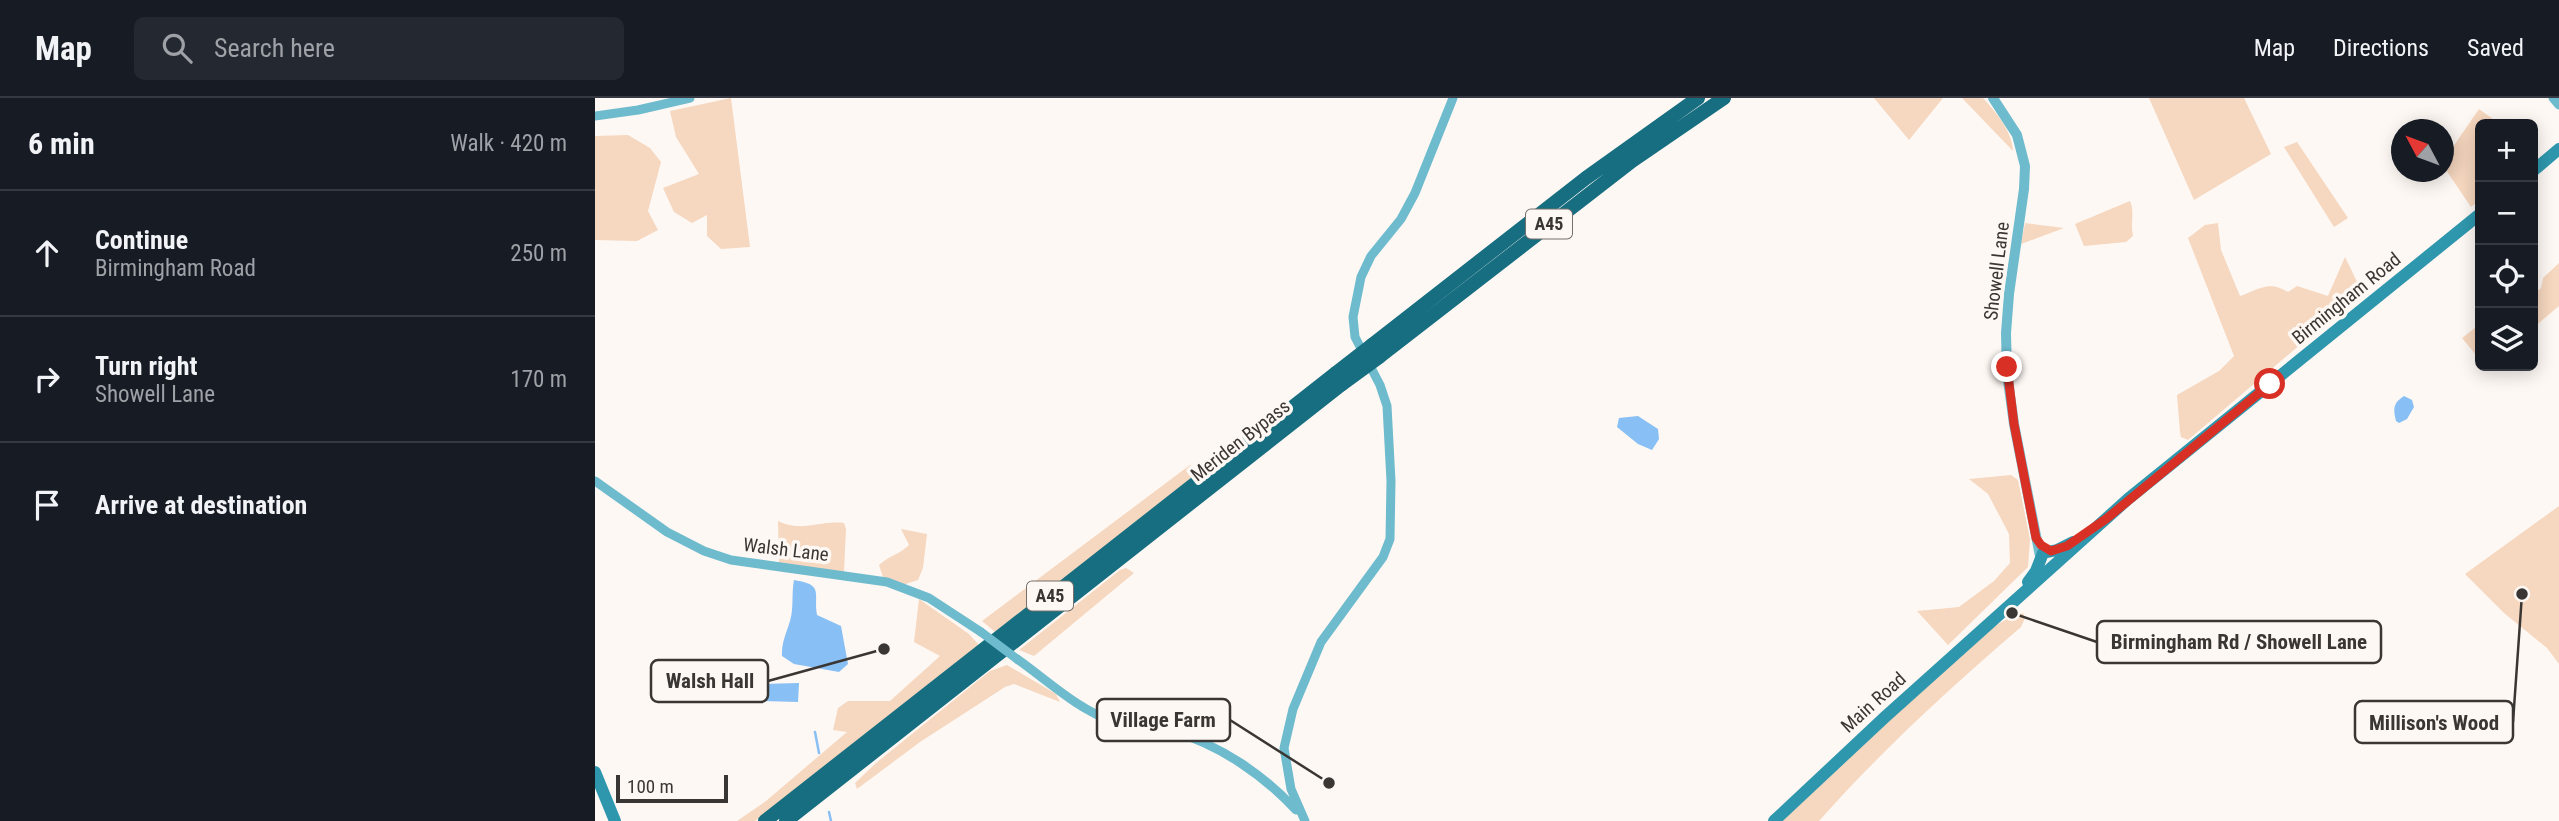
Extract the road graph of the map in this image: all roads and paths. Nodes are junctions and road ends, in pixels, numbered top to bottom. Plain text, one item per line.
1 (690, 98) edge
2 (1453, 98) edge
3 (1698, 98) edge
4 (1724, 98) edge
5 (1993, 98) edge
6 (2553, 98) edge
7 (2559, 105) edge
8 (595, 116) edge
9 (2559, 149) edge
10 (2538, 167) edge
11 (2475, 218) edge
12 (1375, 351) junction
13 (1339, 379) junction
14 (595, 481) edge
15 (2048, 558) junction
16 (595, 772) edge
17 (1291, 789) junction
18 (1280, 792) junction
19 (1302, 817) edge
20 (615, 821) edge
21 (765, 821) edge
22 (786, 821) edge
23 (1774, 821) edge

1 - 8 street
2 - 17 street
3 - 12 highway, Meriden Bypass / A45
4 - 12 highway, Meriden Bypass / A45
5 - 15 street, Showell Lane
6 - 7 street
9 - 10 main road
11 - 15 main road, Birmingham Road
12 - 13 highway, Meriden Bypass / A45, bridge
13 - 21 highway, Meriden Bypass / A45
13 - 22 highway, Meriden Bypass / A45
14 - 18 street, Walsh Lane, bridge
15 - 23 main road, Main Road
16 - 20 main road
17 - 18 street
17 - 19 street
18 - 19 street

